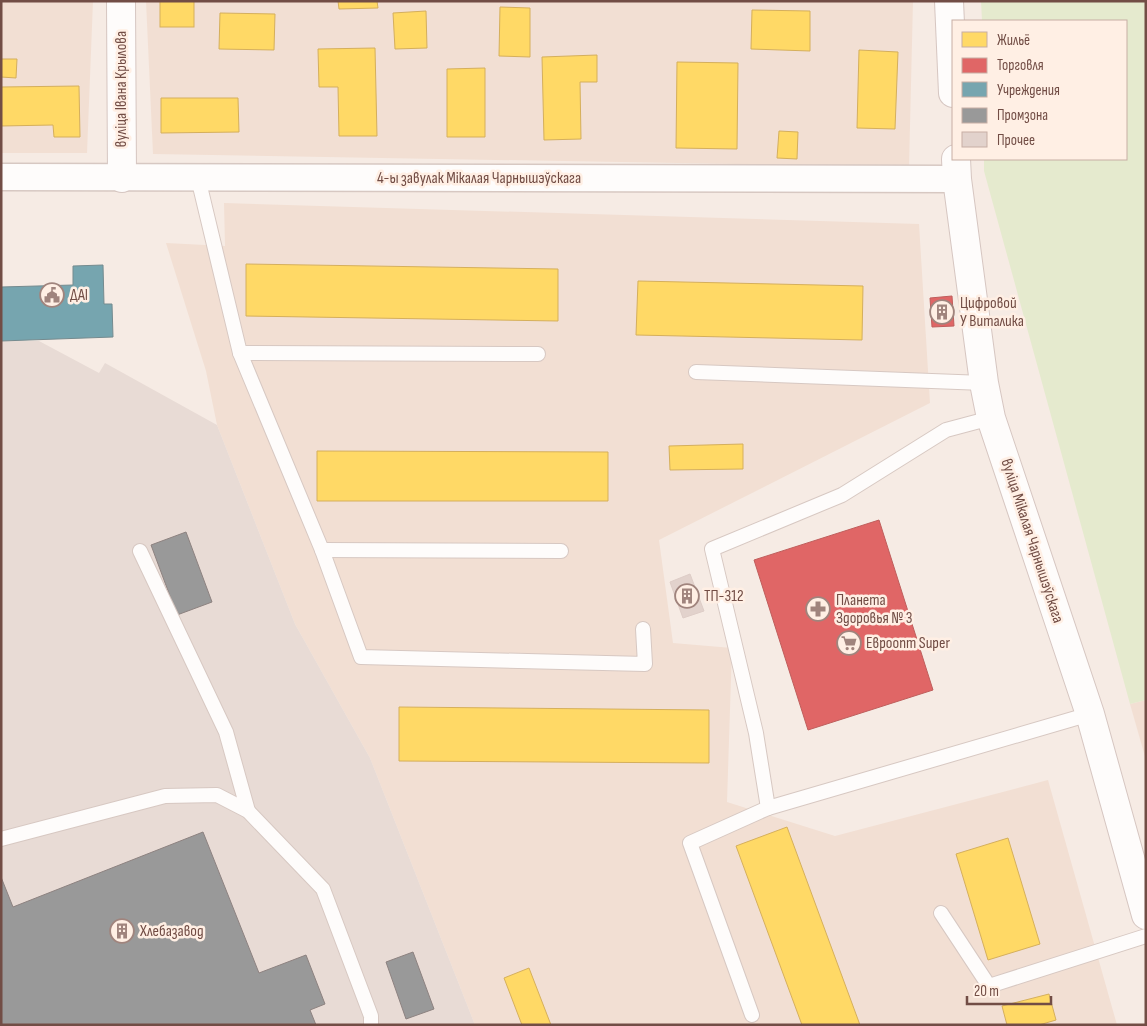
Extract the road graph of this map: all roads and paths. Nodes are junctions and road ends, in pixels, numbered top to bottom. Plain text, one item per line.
1 (121, 1) edge
2 (949, 1) edge
3 (952, 70) edge
4 (956, 169) edge
5 (1, 178) edge
6 (122, 178) junction
7 (198, 178) junction
8 (240, 353) junction
9 (538, 354) dead end
10 (696, 372) dead end
11 (984, 383) junction
12 (991, 418) junction
13 (322, 550) junction
14 (140, 551) dead end
15 (561, 551) dead end
16 (643, 629) dead end
17 (1090, 714) junction
18 (768, 808) junction
19 (248, 811) junction
20 (1, 839) edge
21 (941, 913) dead end
22 (1146, 915) edge
23 (1146, 936) edge
24 (752, 1015) dead end
25 (371, 1025) edge

1 - 6 street, вуліца Івана Крылова
2 - 3 street
4 - 7 street, 4-ы завулак Мікалая Чарнышэўскага
4 - 11 street, вуліца Мікалая Чарнышэўскага
5 - 6 street, 4-ы завулак Мікалая Чарнышэўскага
6 - 7 street, 4-ы завулак Мікалая Чарнышэўскага
7 - 8 lane
8 - 9 lane
8 - 13 lane
10 - 11 lane
11 - 12 street, вуліца Мікалая Чарнышэўскага
12 - 17 street, вуліца Мікалая Чарнышэўскага
12 - 18 lane
13 - 15 lane
13 - 16 lane
14 - 19 lane
17 - 18 lane
17 - 22 street, вуліца Мікалая Чарнышэўскага
18 - 24 lane
19 - 20 lane
19 - 25 lane
21 - 23 lane

